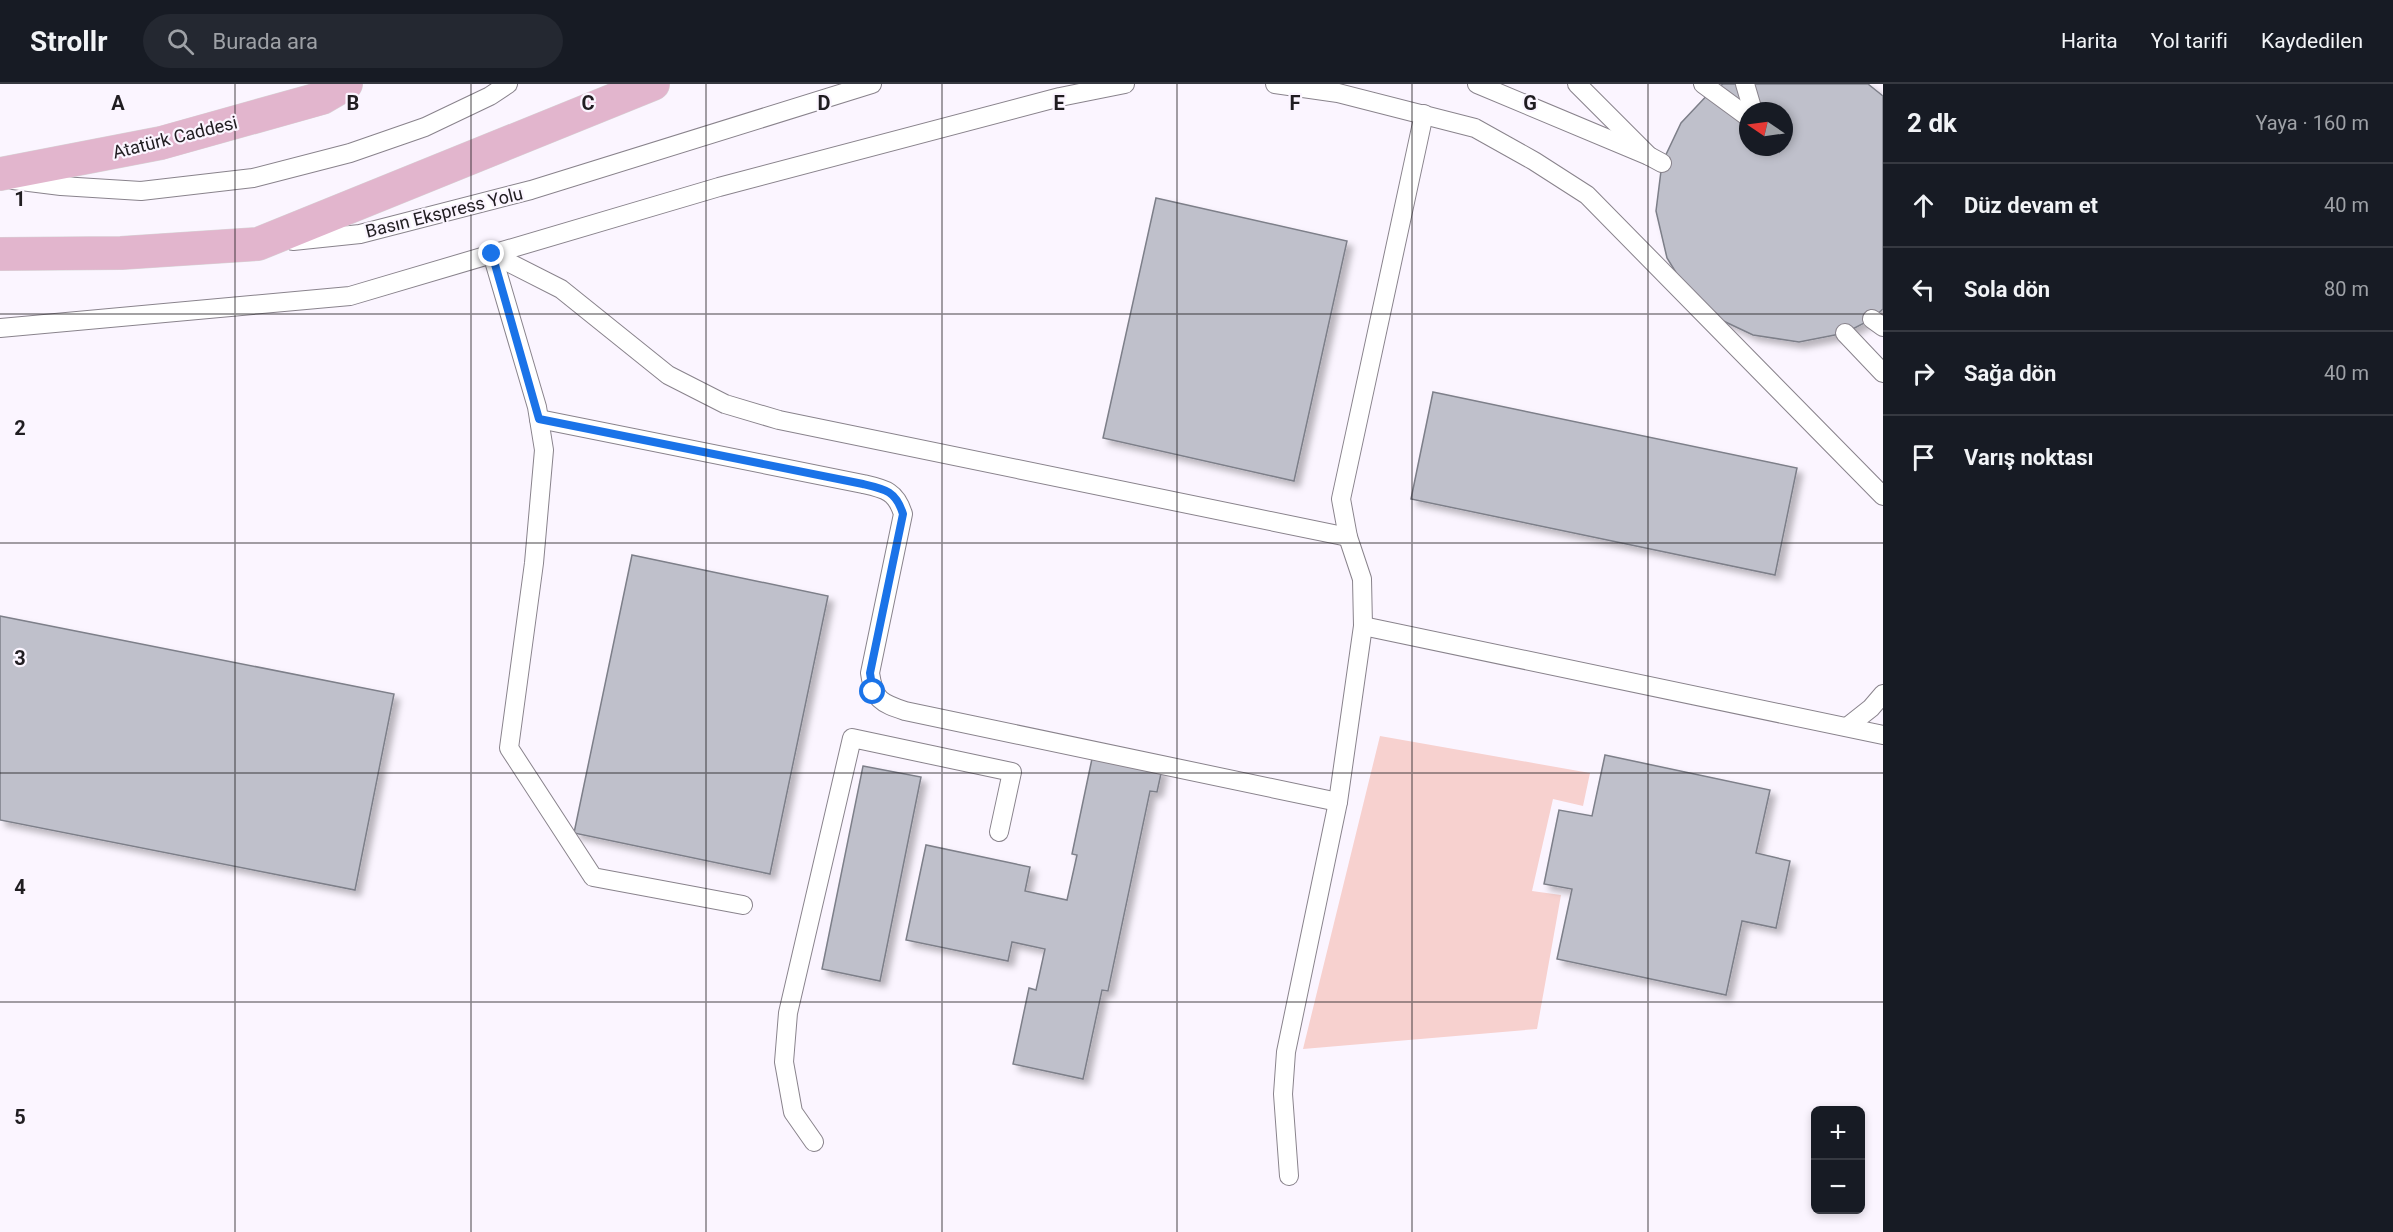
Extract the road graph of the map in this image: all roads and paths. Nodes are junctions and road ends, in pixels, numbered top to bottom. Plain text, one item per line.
1 (346, 84) edge
2 (508, 84) edge
3 (653, 84) edge
4 (872, 84) edge
5 (1125, 84) edge
6 (1275, 84) edge
7 (1477, 84) edge
8 (1577, 84) edge
9 (1703, 84) edge
10 (1745, 84) edge
11 (1750, 102) edge
12 (1739, 110) edge
13 (1424, 114) junction
14 (0, 174) edge
15 (0, 179) edge
16 (258, 244) junction
17 (0, 254) edge
18 (492, 254) junction
19 (0, 328) edge
20 (1845, 333) dead end
21 (1883, 373) edge
22 (539, 419) junction
23 (1883, 496) edge
24 (1348, 537) junction
25 (1363, 626) junction
26 (1883, 694) edge
27 (1847, 727) junction
28 (1883, 735) edge
29 (1338, 802) junction
30 (999, 832) dead end
31 (743, 905) dead end
32 (814, 1142) dead end
33 (1289, 1176) dead end

1 - 14 main road, Atatürk Caddesi
2 - 15 lane
3 - 16 main road
4 - 16 lane, Basın Ekspress Yolu
5 - 18 lane
6 - 13 lane
7 - 8 lane
9 - 12 lane
10 - 11 lane
13 - 23 lane
13 - 24 lane
16 - 17 main road, Basın Ekspress Yolu
18 - 19 lane
18 - 22 lane
18 - 24 lane
20 - 21 lane
22 - 29 lane
22 - 31 lane
24 - 25 lane
25 - 27 lane
25 - 29 lane
26 - 27 lane
27 - 28 lane
29 - 33 lane
30 - 32 lane

